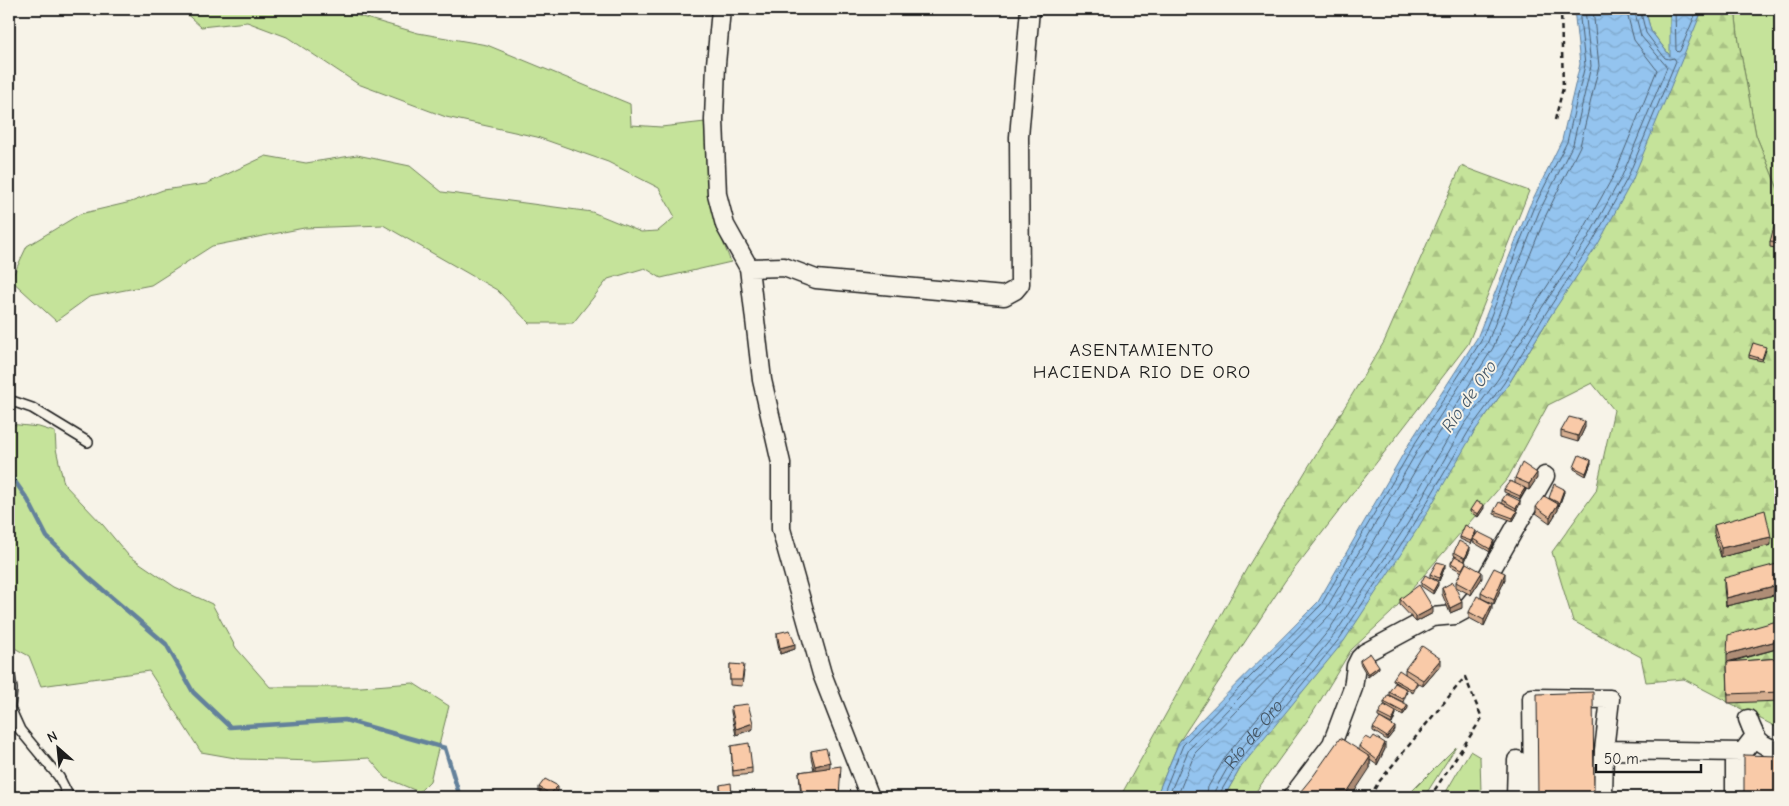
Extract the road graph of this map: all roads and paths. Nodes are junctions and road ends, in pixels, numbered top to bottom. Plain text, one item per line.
1 (721, 9) edge
2 (1030, 9) edge
3 (1561, 9) edge
4 (1555, 120) dead end
5 (749, 268) junction
6 (9, 400) edge
7 (88, 442) dead end
8 (1545, 476) dead end
9 (9, 670) edge
10 (1748, 720) dead end
11 (1754, 736) junction
12 (1604, 750) junction
13 (1780, 750) edge
14 (1748, 759) junction
15 (1517, 760) dead end
16 (1780, 762) edge
17 (68, 797) edge
18 (870, 797) edge
19 (1292, 797) edge
20 (1370, 797) edge
21 (1430, 797) edge
22 (1516, 797) edge
23 (1534, 797) edge
24 (1603, 797) edge
25 (1735, 797) edge

1 - 5 street
2 - 5 street
3 - 4 path
5 - 18 street
6 - 7 lane
8 - 19 street
9 - 17 lane
10 - 11 street
11 - 13 street
11 - 14 street
12 - 14 street
12 - 23 street
12 - 24 street
14 - 16 street
14 - 25 street
15 - 22 street
20 - 21 path

